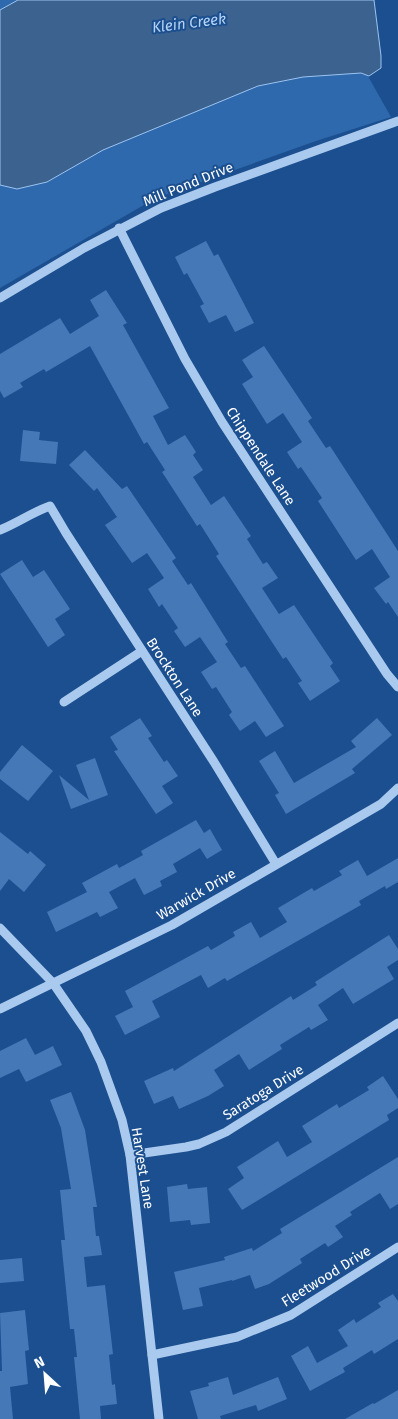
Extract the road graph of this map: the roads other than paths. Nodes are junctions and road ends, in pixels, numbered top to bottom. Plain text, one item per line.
1 (398, 121) edge
2 (119, 228) junction
3 (0, 298) edge
4 (0, 530) edge
5 (142, 651) junction
6 (398, 687) edge
7 (64, 702) dead end
8 (398, 788) edge
9 (276, 864) junction
10 (0, 928) edge
11 (53, 984) junction
12 (0, 1009) edge
13 (398, 1023) edge
14 (130, 1155) junction
15 (398, 1248) edge
16 (152, 1355) junction
17 (159, 1419) edge

1 - 2 street, Mill Pond Drive
2 - 3 street, Mill Pond Drive
2 - 6 street, Chippendale Lane
4 - 5 street, Brockton Lane
5 - 7 street
5 - 9 street, Brockton Lane
8 - 9 street, Warwick Drive
9 - 11 street, Warwick Drive
10 - 11 street, Harvest Lane
11 - 12 street, Warwick Drive
11 - 14 street, Harvest Lane
13 - 14 street, Saratoga Drive
14 - 16 street, Harvest Lane
15 - 16 street, Fleetwood Drive
16 - 17 street, Harvest Lane

